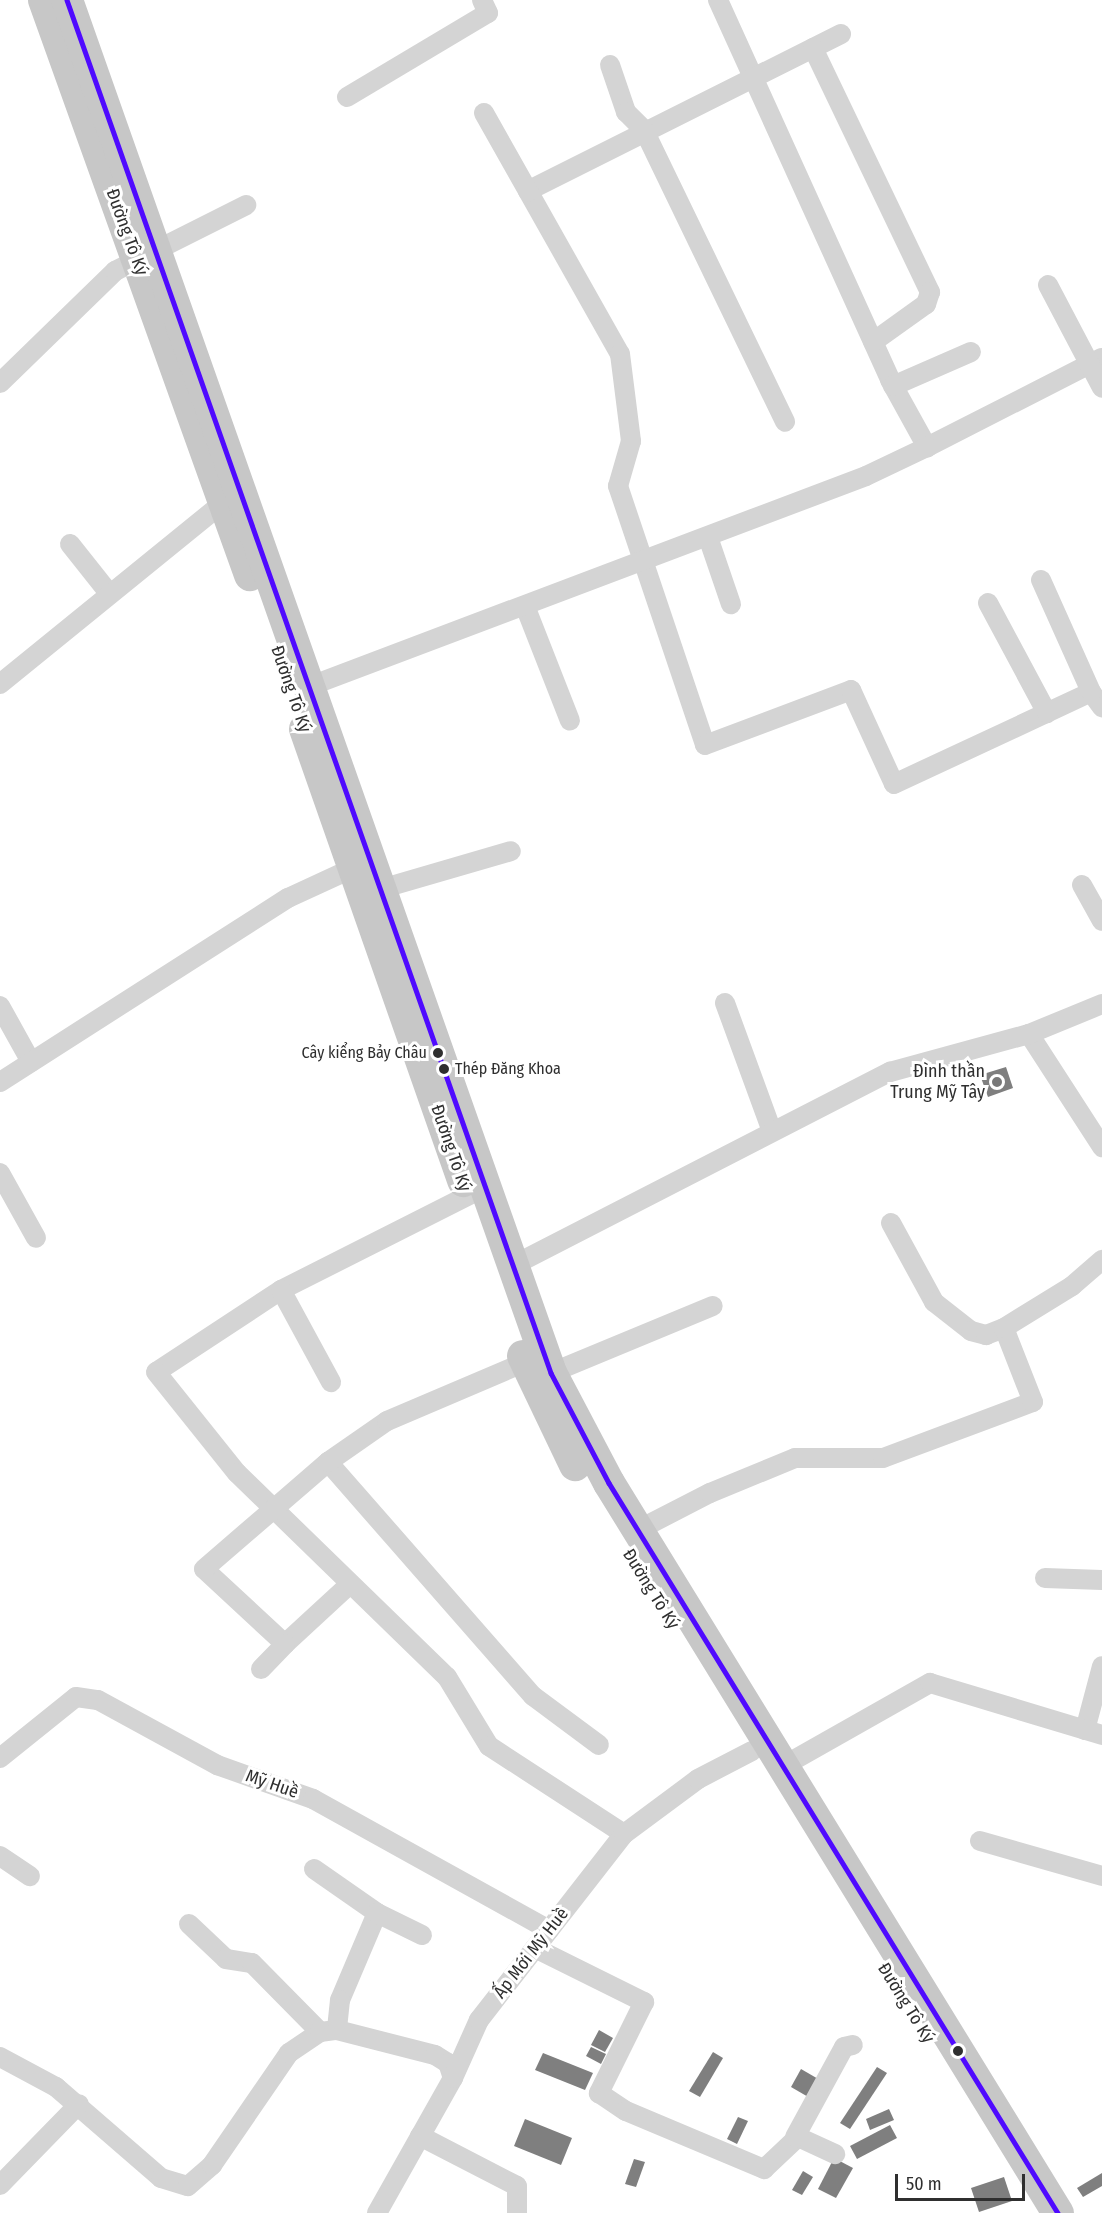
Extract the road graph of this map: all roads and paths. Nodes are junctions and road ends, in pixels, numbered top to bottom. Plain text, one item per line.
1 (44, 0) edge
2 (67, 0) edge
3 (482, 0) edge
4 (718, 0) edge
5 (841, 34) dead end
6 (813, 48) junction
7 (610, 65) dead end
8 (752, 75) junction
9 (346, 97) dead end
10 (484, 113) dead end
11 (644, 130) junction
12 (528, 191) junction
13 (246, 205) dead end
14 (148, 256) junction
15 (1048, 285) dead end
16 (873, 342) junction
17 (971, 352) dead end
18 (1096, 361) edge
19 (0, 383) edge
20 (893, 386) junction
21 (1102, 388) edge
22 (785, 422) dead end
23 (927, 447) junction
24 (224, 502) junction
25 (708, 537) junction
26 (70, 544) dead end
27 (641, 563) junction
28 (1041, 580) dead end
29 (108, 592) junction
30 (988, 603) dead end
31 (731, 604) dead end
32 (525, 606) junction
33 (0, 684) edge
34 (313, 685) junction
35 (1096, 700) edge
36 (1047, 713) junction
37 (570, 721) dead end
38 (511, 851) dead end
39 (353, 868) junction
40 (1082, 885) dead end
41 (384, 888) junction
42 (1102, 921) edge
43 (725, 1003) dead end
44 (1102, 1004) edge
45 (0, 1006) edge
46 (1029, 1034) junction
47 (31, 1062) junction
48 (0, 1082) edge
49 (771, 1129) junction
50 (1102, 1147) edge
51 (0, 1173) edge
52 (477, 1191) junction
53 (891, 1223) dead end
54 (36, 1239) dead end
55 (1102, 1260) edge
56 (505, 1270) junction
57 (281, 1290) junction
58 (713, 1306) dead end
59 (1004, 1329) junction
60 (538, 1367) junction
61 (331, 1382) dead end
62 (328, 1462) junction
63 (272, 1508) junction
64 (638, 1530) junction
65 (1045, 1578) dead end
66 (1102, 1580) edge
67 (350, 1584) junction
68 (285, 1644) junction
69 (1102, 1666) edge
70 (261, 1669) dead end
71 (1094, 1732) edge
72 (599, 1745) dead end
73 (752, 1751) junction
74 (0, 1758) edge
75 (785, 1766) junction
76 (624, 1834) junction
77 (980, 1840) dead end
78 (0, 1856) edge
79 (314, 1869) dead end
80 (30, 1876) dead end
81 (1102, 1876) edge
82 (376, 1913) junction
83 (189, 1924) dead end
84 (549, 1930) junction
85 (422, 1935) dead end
86 (535, 1948) junction
87 (329, 2031) junction
88 (853, 2045) dead end
89 (0, 2057) edge
90 (453, 2078) junction
91 (79, 2104) junction
92 (420, 2136) junction
93 (795, 2138) junction
94 (835, 2154) dead end
95 (0, 2185) edge
96 (377, 2213) edge
97 (517, 2213) edge
98 (1034, 2213) edge
99 (1058, 2213) edge

1 - 14 main road, Đường Tô Ký
2 - 14 main road, Đường Tô Ký
3 - 9 street
4 - 8 street
5 - 6 street
6 - 8 street
6 - 16 street
7 - 11 street
8 - 11 street
8 - 16 street
10 - 12 street
11 - 12 street
11 - 22 street
12 - 27 street
13 - 14 street
14 - 19 street
14 - 24 main road, Đường Tô Ký
14 - 34 main road, Đường Tô Ký
15 - 18 street
16 - 20 street
17 - 20 street
18 - 21 street
18 - 23 street
20 - 23 street
23 - 25 street
24 - 29 street
24 - 39 main road, Đường Tô Ký
25 - 27 street
25 - 31 street
26 - 29 street
27 - 32 street
27 - 36 street
28 - 35 street
29 - 33 street
30 - 36 street
32 - 34 street
32 - 37 street
34 - 41 main road, Đường Tô Ký
35 - 36 street
38 - 41 street
39 - 47 street
39 - 52 main road, Đường Tô Ký
40 - 42 street
41 - 52 main road, Đường Tô Ký
43 - 49 street
44 - 46 street
45 - 47 street
46 - 49 street
46 - 50 street
47 - 48 street
49 - 56 street
51 - 54 street
52 - 56 main road, Đường Tô Ký
52 - 57 street
53 - 59 street
55 - 59 street
56 - 60 main road, Đường Tô Ký
57 - 61 street
57 - 63 street
58 - 60 street
59 - 64 street
60 - 62 street
60 - 64 main road, Đường Tô Ký
60 - 73 main road, Đường Tô Ký
62 - 63 street
62 - 72 street
63 - 67 street
63 - 68 street
64 - 75 main road, Đường Tô Ký
65 - 66 street
67 - 68 street
67 - 76 street
68 - 70 street
69 - 71 street
71 - 75 street
73 - 76 street, Ấp Mới Mỹ Huề
73 - 98 main road, Đường Tô Ký
74 - 84 street, Mỹ Huề
75 - 99 main road, Đường Tô Ký
76 - 84 street, Ấp Mới Mỹ Huề
77 - 81 street
78 - 80 street
79 - 82 street
82 - 85 street
82 - 87 street
83 - 87 street
84 - 86 street, Ấp Mới Mỹ Huề
86 - 90 street, Ấp Mới Mỹ Huề
86 - 93 street
87 - 90 street
87 - 91 street
88 - 93 street
89 - 91 street
90 - 92 street, Ấp Mới Mỹ Huề
91 - 95 street
92 - 96 street, Ấp Mới Mỹ Huề
92 - 97 street
93 - 94 street

